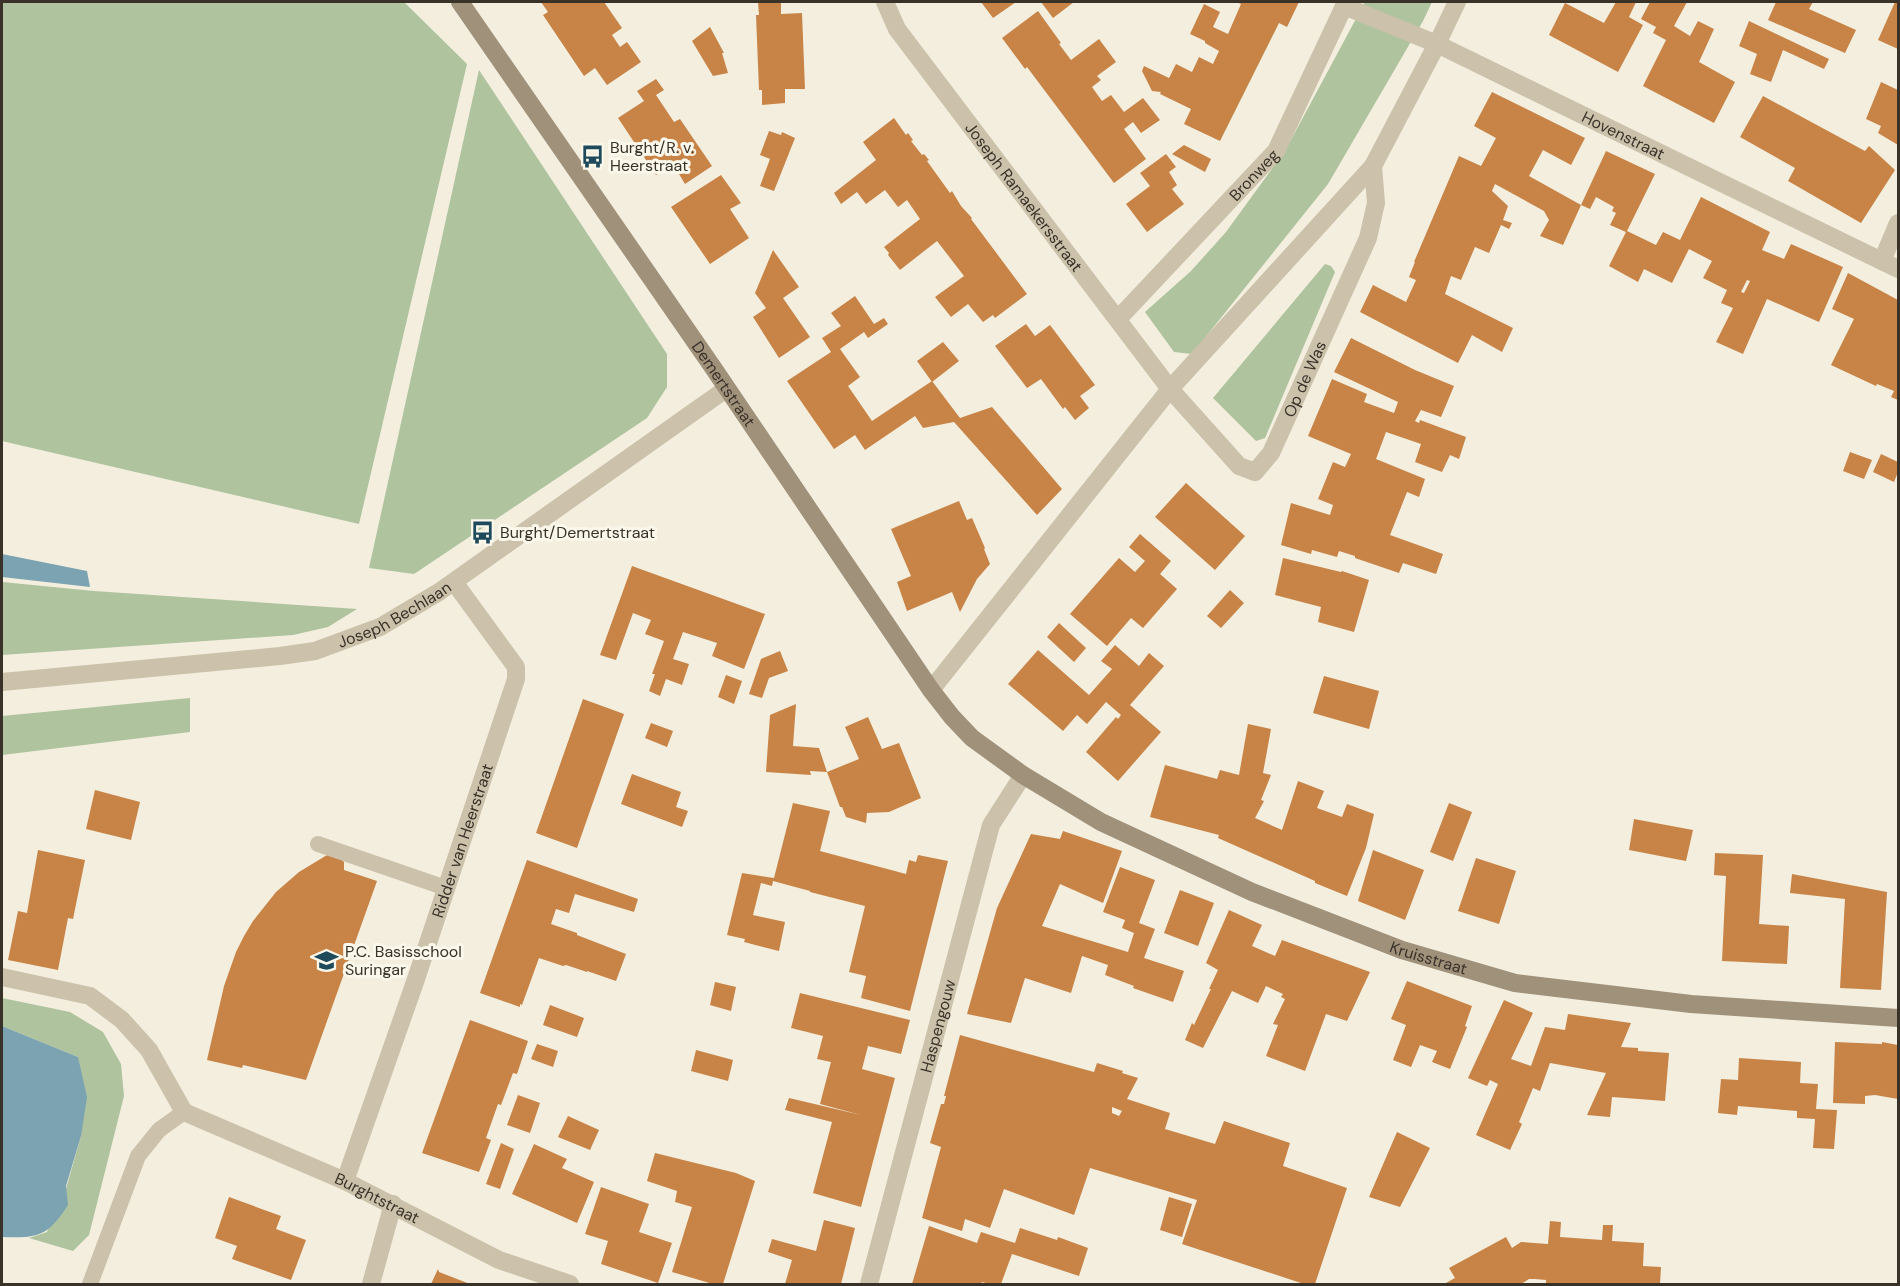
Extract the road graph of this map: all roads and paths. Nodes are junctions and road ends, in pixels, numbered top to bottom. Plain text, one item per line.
1 (460, 2) edge
2 (885, 2) edge
3 (1457, 2) edge
4 (1345, 4) edge
5 (1437, 44) junction
6 (1373, 166) junction
7 (1899, 223) edge
8 (1890, 265) edge
9 (1118, 319) junction
10 (726, 389) junction
11 (1170, 389) junction
12 (454, 582) junction
13 (2, 682) edge
14 (932, 690) junction
15 (997, 757) joint
16 (1023, 775) junction
17 (318, 844) dead end
18 (446, 888) junction
19 (2, 977) edge
20 (1899, 1018) edge
21 (184, 1112) junction
22 (345, 1181) junction
23 (393, 1204) junction
24 (90, 1284) edge
25 (371, 1284) edge
26 (570, 1284) edge
27 (869, 1284) edge

1 - 10 street, Demertstraat
2 - 9 street, Joseph Ramaekersstraat
3 - 5 street
4 - 5 street, Hovenstraat
4 - 9 street, Bronweg
5 - 6 street
5 - 8 street, Hovenstraat
6 - 11 street
6 - 11 street, Op de Was
7 - 8 street
9 - 11 street, Joseph Ramaekersstraat
10 - 12 street, Joseph Bechlaan
10 - 14 street, Demertstraat
11 - 14 street
12 - 13 street, Joseph Bechlaan
12 - 18 street, Ridder van Heerstraat
14 - 15 street, Demertstraat
15 - 16 street, Kruisstraat
16 - 20 street, Kruisstraat
16 - 27 street, Haspengouw
17 - 18 lane
18 - 22 street, Ridder van Heerstraat
19 - 21 street
21 - 22 street, Burghtstraat
21 - 24 lane
22 - 23 street, Burghtstraat
23 - 25 street
23 - 26 street, Burghtstraat

